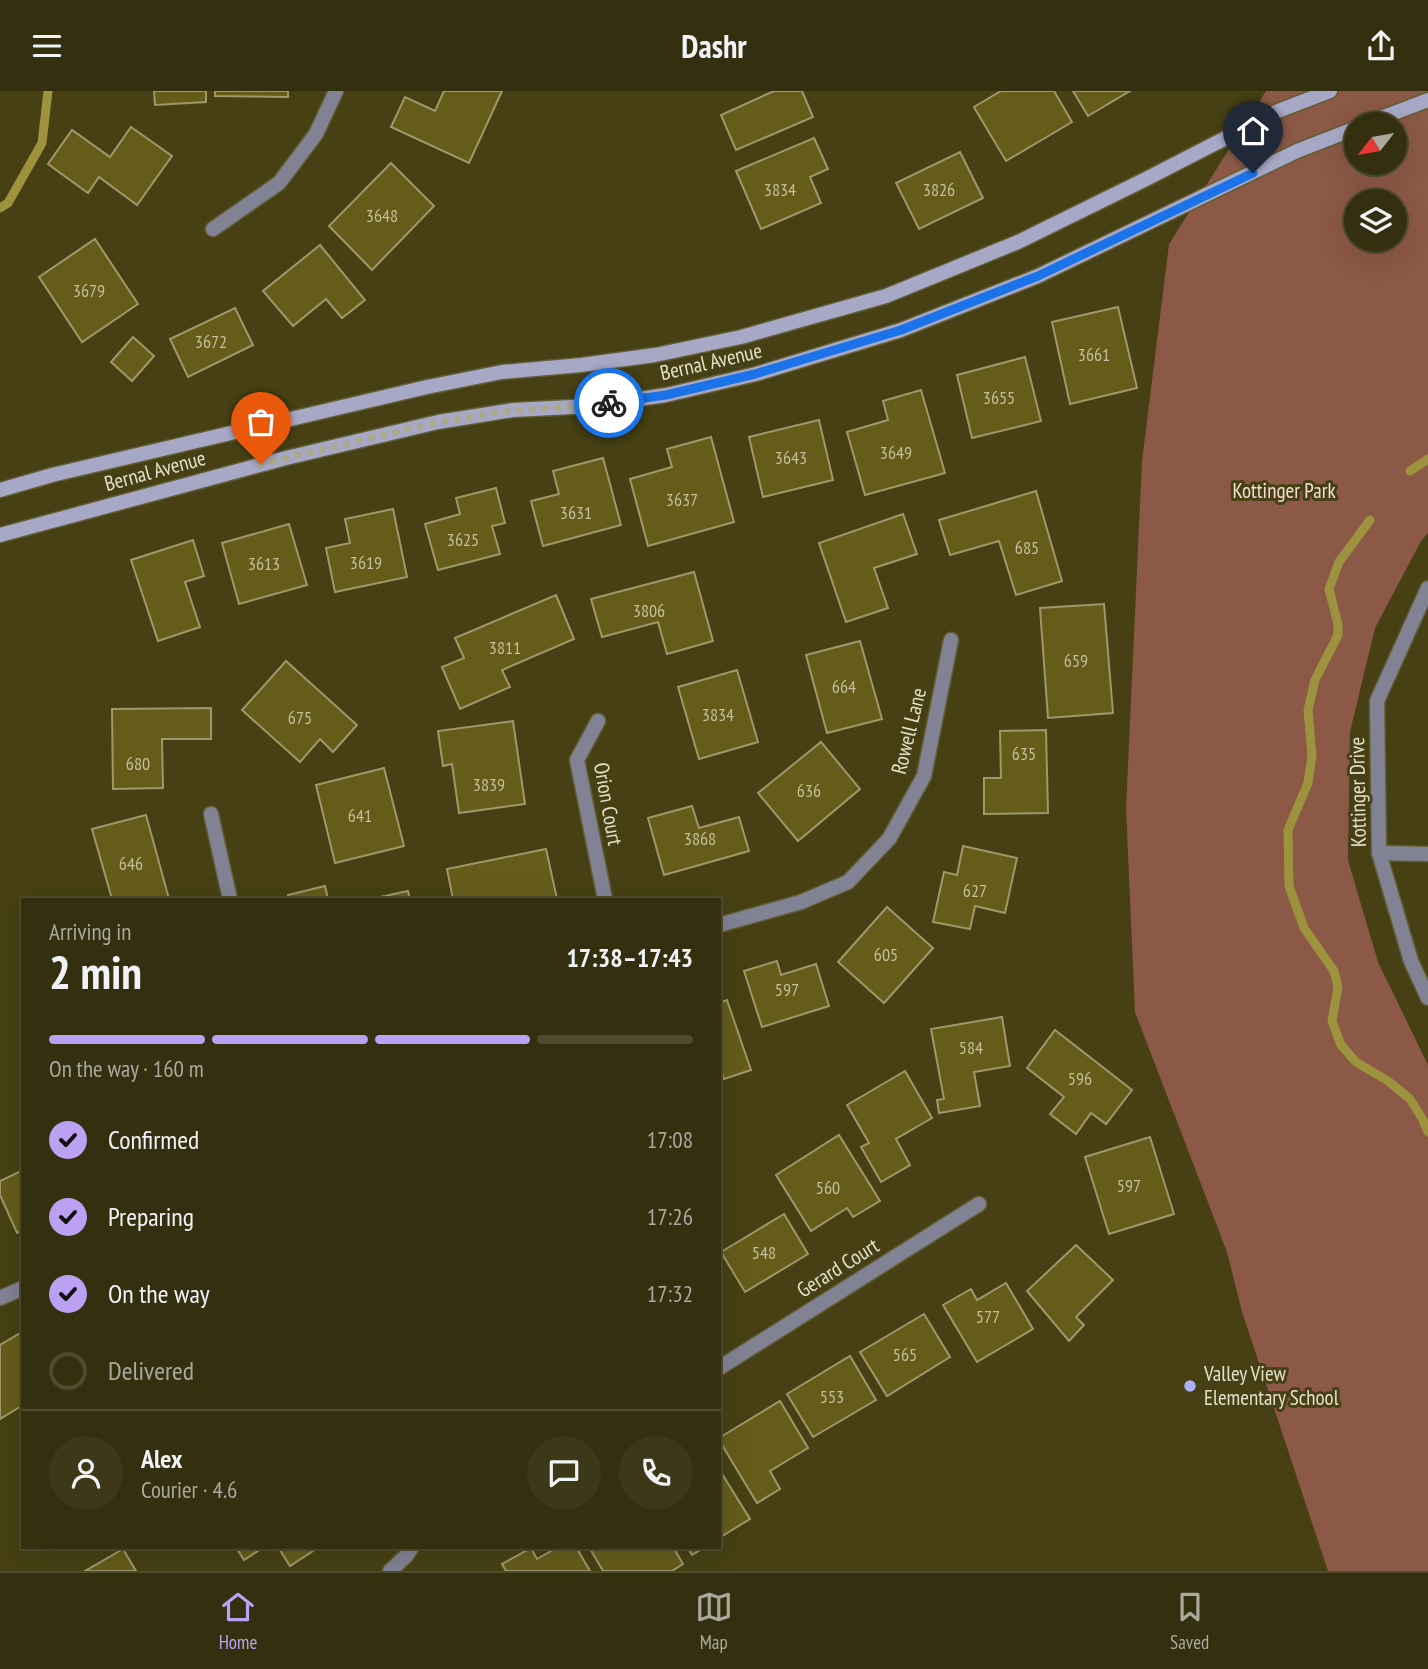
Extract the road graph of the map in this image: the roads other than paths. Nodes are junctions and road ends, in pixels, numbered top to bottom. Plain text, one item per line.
1 (336, 91) edge
2 (1330, 91) edge
3 (1428, 100) edge
4 (1396, 112) edge
5 (1344, 133) edge
6 (213, 229) dead end
7 (0, 491) edge
8 (0, 535) edge
9 (1428, 588) edge
10 (951, 640) dead end
11 (598, 721) dead end
12 (211, 814) dead end
13 (1379, 853) junction
14 (1428, 854) edge
15 (230, 898) edge
16 (605, 898) edge
17 (721, 924) edge
18 (1428, 998) edge
19 (979, 1204) dead end
20 (21, 1289) edge
21 (0, 1298) edge
22 (721, 1367) edge
23 (411, 1549) edge
24 (390, 1571) edge

1 - 6 street
2 - 7 main road, Bernal Avenue
3 - 4 main road
5 - 8 main road, Bernal Avenue
9 - 13 street, Kottinger Drive
10 - 17 street, Rowell Lane
11 - 16 street, Orion Court
12 - 15 street
13 - 14 street
13 - 18 street, Kottinger Drive
19 - 22 street, Gerard Court
20 - 21 street
23 - 24 street

